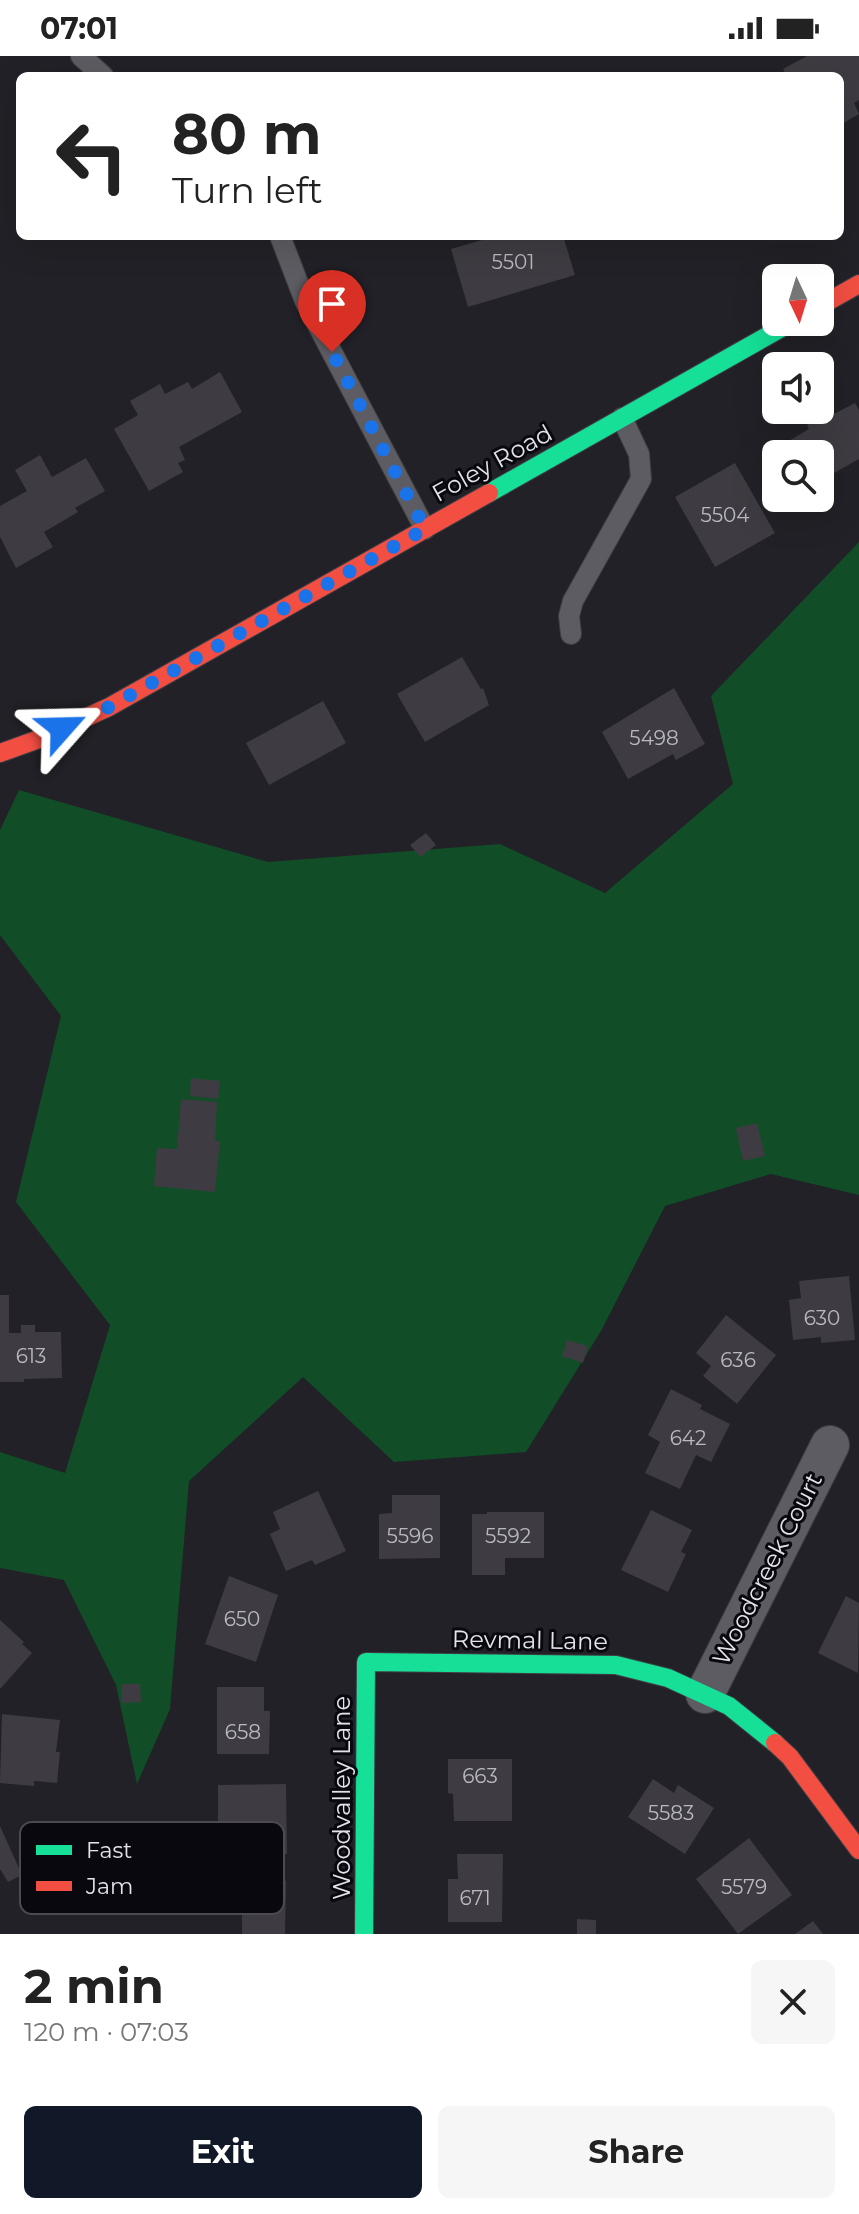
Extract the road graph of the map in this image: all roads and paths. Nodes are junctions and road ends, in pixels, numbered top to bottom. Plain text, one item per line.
1 (81, 56) edge
2 (99, 72) edge
3 (282, 240) edge
4 (859, 284) edge
5 (834, 298) edge
6 (767, 336) edge
7 (622, 418) junction
8 (425, 529) junction
9 (571, 634) dead end
10 (0, 753) edge
11 (830, 1445) dead end
12 (366, 1662) joint
13 (705, 1694) junction
14 (859, 1850) edge
15 (364, 1934) edge

1 - 2 lane
3 - 8 lane
4 - 5 street
6 - 7 street, Foley Road
7 - 8 street, Foley Road
7 - 9 lane
8 - 10 street, Foley Road
11 - 13 street, Woodcreek Court
12 - 13 street, Revmal Lane
12 - 15 street, Woodvalley Lane
13 - 14 street, Revmal Lane

